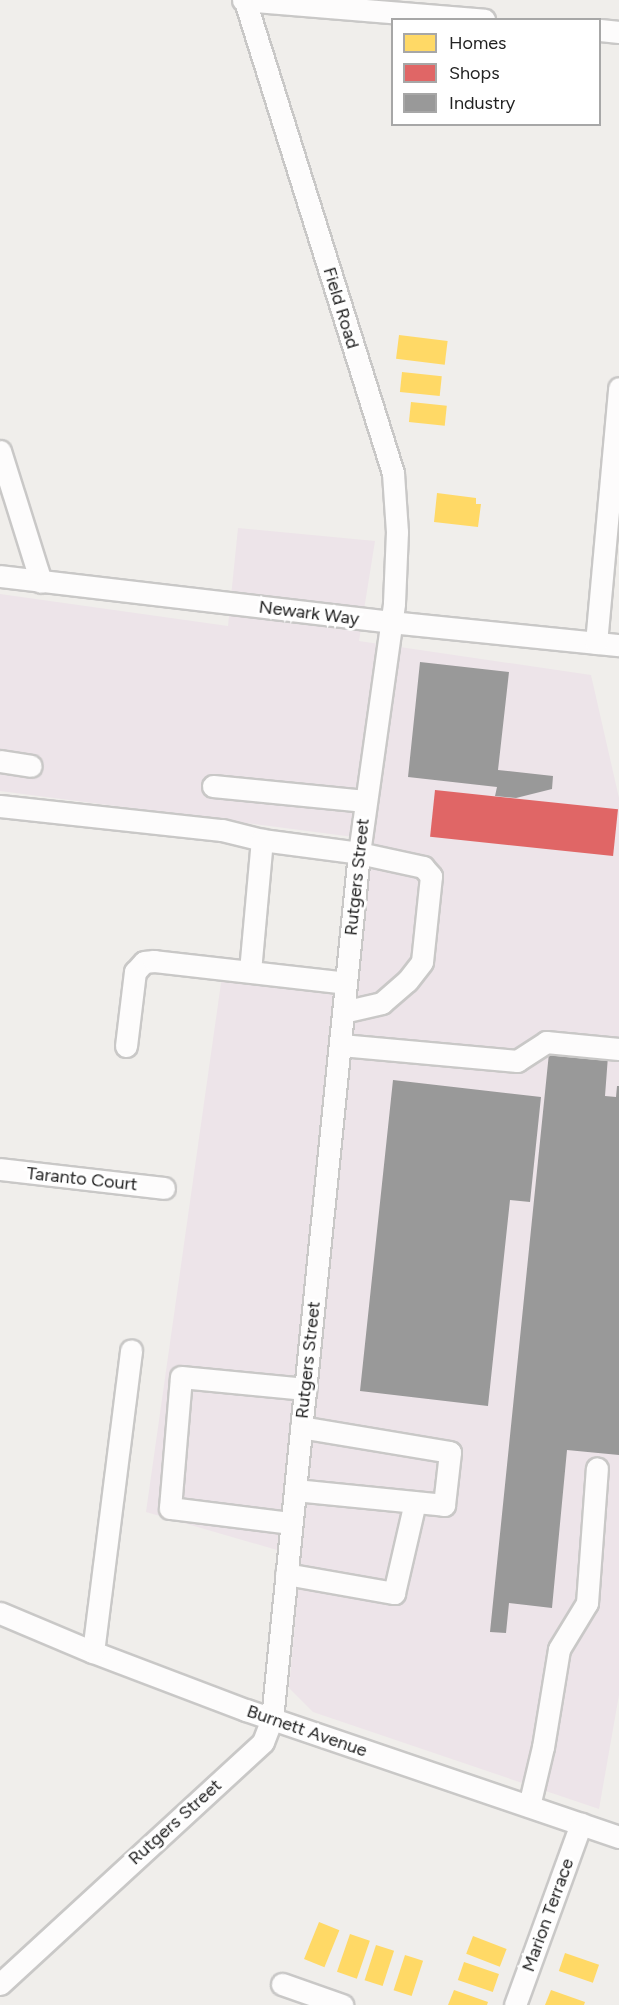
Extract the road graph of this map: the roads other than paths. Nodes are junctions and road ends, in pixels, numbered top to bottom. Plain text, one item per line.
1 (244, 0) edge
2 (460, 18) edge
3 (601, 30) edge
4 (619, 32) edge
5 (619, 388) edge
6 (0, 450) edge
7 (0, 576) edge
8 (41, 582) junction
9 (391, 622) junction
10 (596, 643) junction
11 (619, 645) edge
12 (0, 761) edge
13 (31, 766) dead end
14 (213, 786) dead end
15 (365, 801) junction
16 (0, 806) edge
17 (262, 840) junction
18 (359, 853) junction
19 (250, 971) junction
20 (346, 983) junction
21 (344, 1012) junction
22 (341, 1045) junction
23 (126, 1046) dead end
24 (619, 1049) edge
25 (0, 1169) edge
26 (164, 1188) dead end
27 (131, 1350) dead end
28 (305, 1389) junction
29 (301, 1427) junction
30 (597, 1468) dead end
31 (295, 1490) junction
32 (415, 1502) junction
33 (291, 1523) junction
34 (286, 1574) junction
35 (0, 1613) edge
36 (93, 1652) junction
37 (272, 1719) junction
38 (529, 1806) junction
39 (581, 1824) junction
40 (619, 1837) edge
41 (0, 1984) edge
42 (282, 1984) dead end
43 (342, 2005) edge
44 (515, 2005) edge

1 - 2 street
1 - 9 street, Field Road
3 - 4 street
5 - 10 street
6 - 8 street
7 - 8 street, Newark Way
8 - 9 street, Newark Way
9 - 10 street, Newark Way
9 - 15 street, Rutgers Street
10 - 11 street, Newark Way
12 - 13 street
14 - 15 street
15 - 18 street, Rutgers Street
16 - 17 street
17 - 18 street
17 - 19 street
18 - 20 street, Rutgers Street
18 - 21 street
19 - 20 street
19 - 23 street
20 - 21 street, Rutgers Street
21 - 22 street, Rutgers Street
22 - 24 street
22 - 28 street, Rutgers Street
25 - 26 street, Taranto Court
27 - 36 street
28 - 29 street, Rutgers Street
28 - 33 street
29 - 31 street, Rutgers Street
29 - 32 street
30 - 38 street
31 - 32 street
31 - 33 street, Rutgers Street
32 - 34 street
33 - 34 street, Rutgers Street
34 - 37 street, Rutgers Street
35 - 36 street, Burnett Avenue
36 - 37 street, Burnett Avenue
37 - 38 street, Burnett Avenue
37 - 41 street, Rutgers Street
38 - 39 street, Burnett Avenue
39 - 40 street, Burnett Avenue
39 - 44 street, Marion Terrace
42 - 43 street

